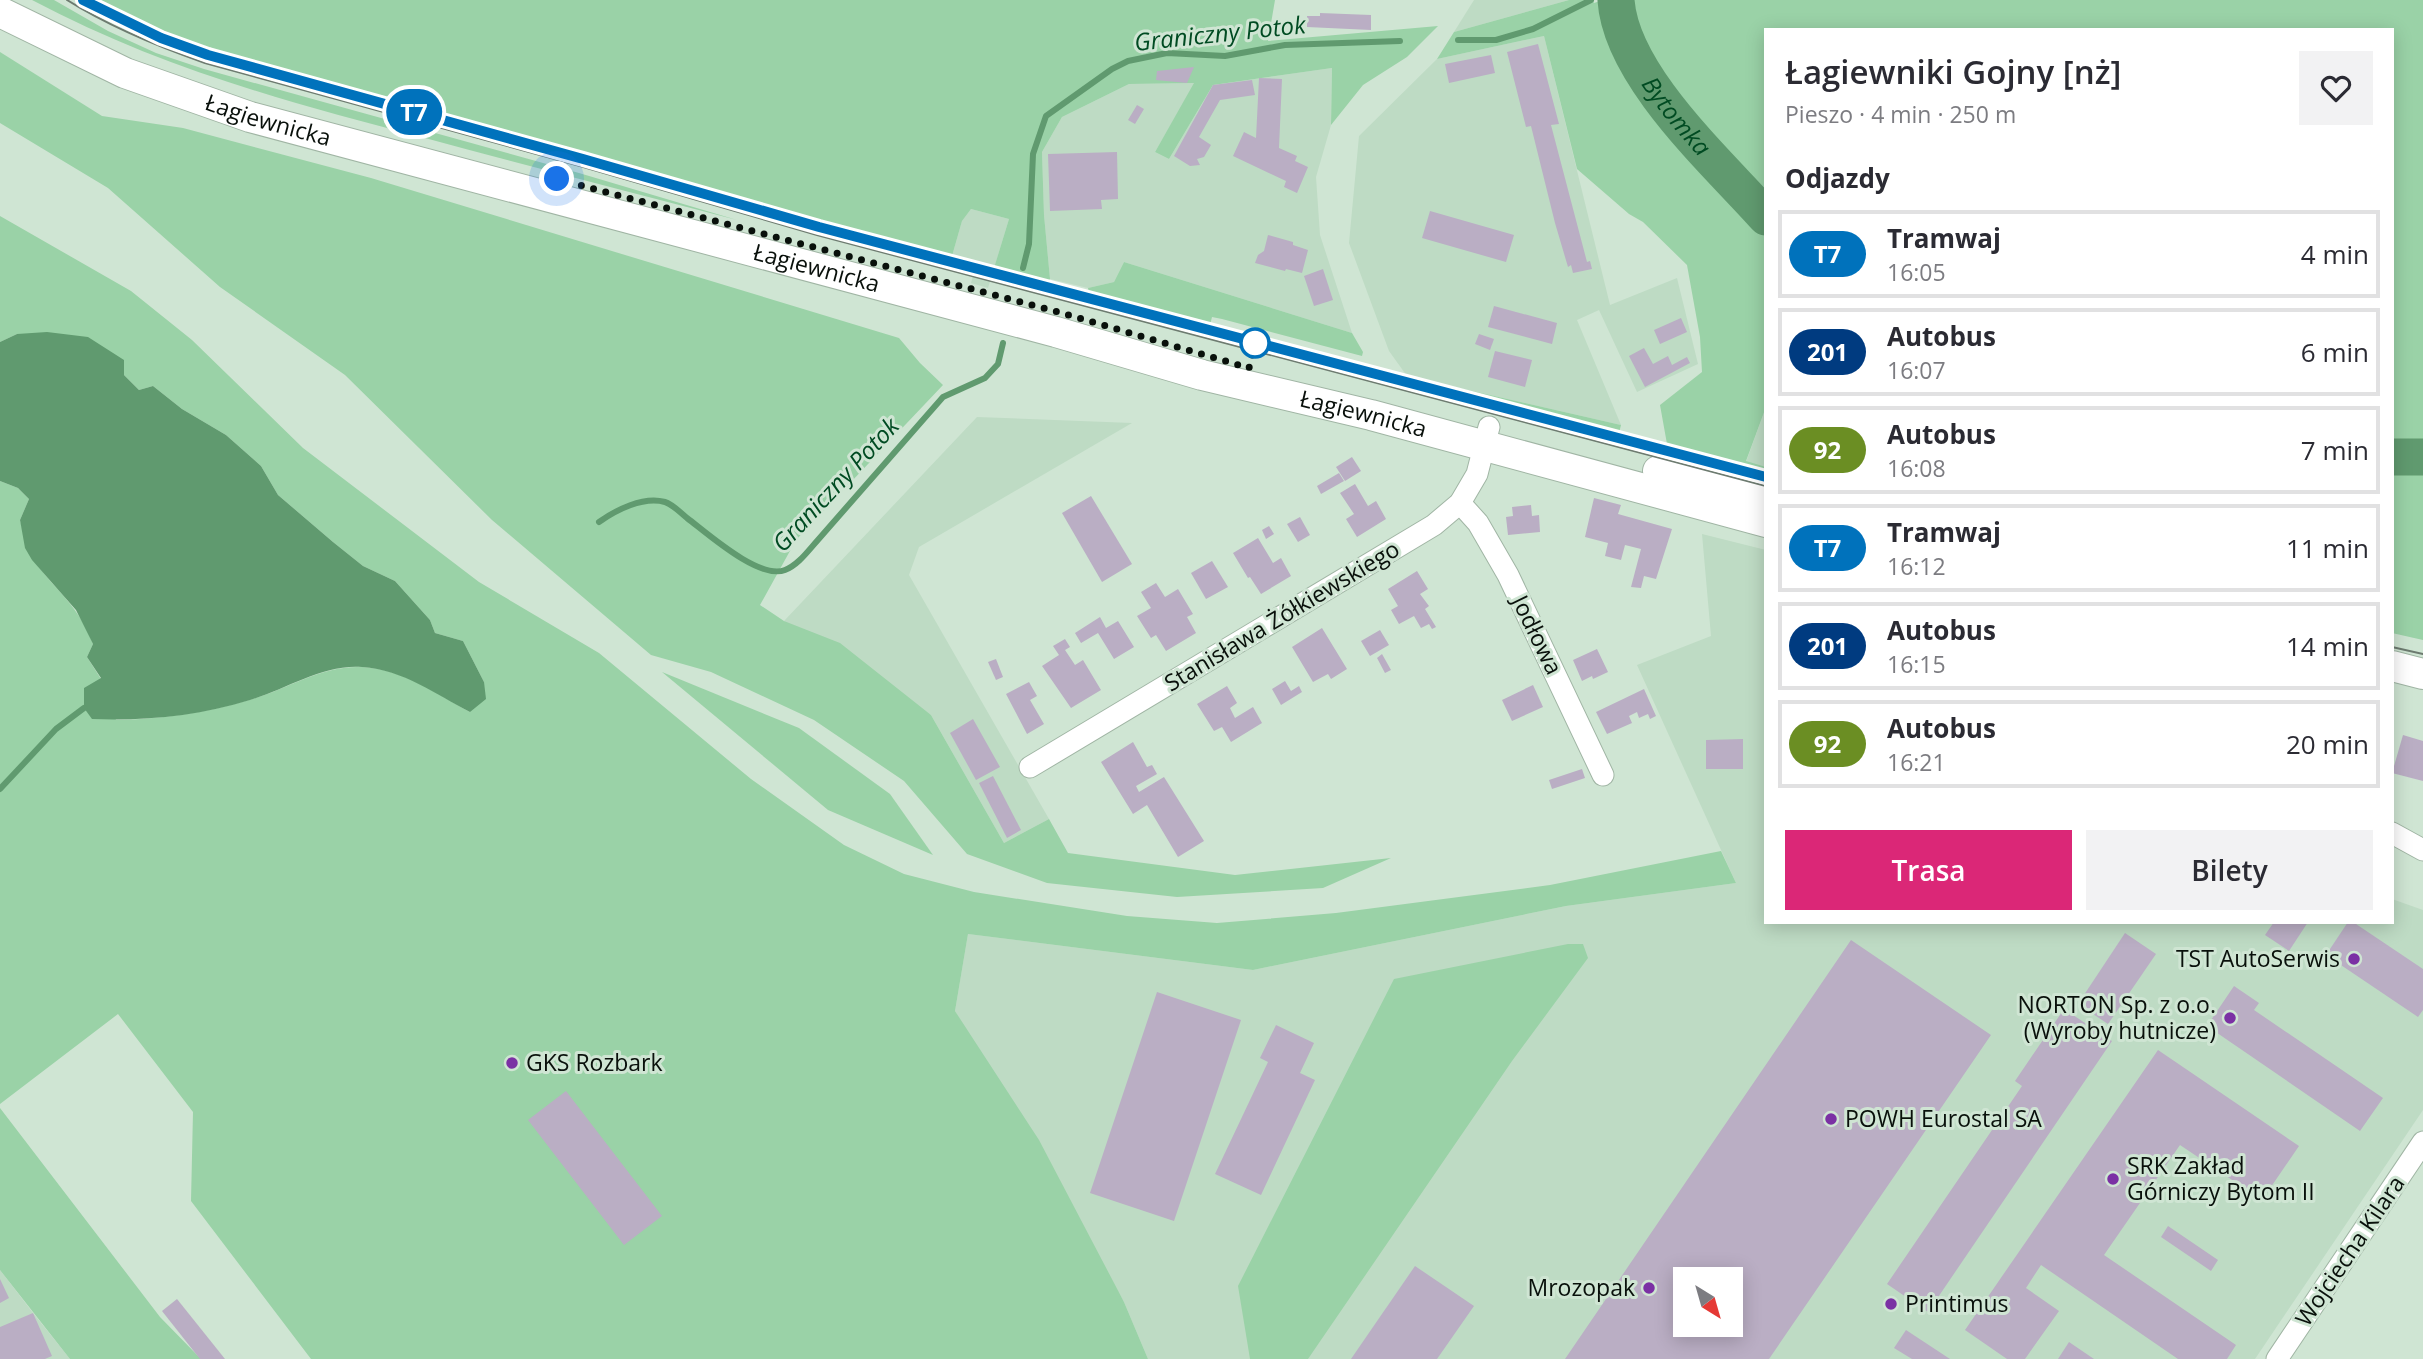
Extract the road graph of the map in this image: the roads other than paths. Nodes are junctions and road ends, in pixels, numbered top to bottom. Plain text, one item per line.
1 (19, 0) edge
2 (0, 12) edge
3 (1487, 436) junction
4 (1764, 499) edge
5 (1460, 503) junction
6 (1764, 521) edge
7 (2394, 667) edge
8 (2423, 674) edge
9 (2394, 687) edge
10 (2423, 694) edge
11 (1030, 767) dead end
12 (1603, 775) dead end
13 (2394, 834) edge
14 (2423, 850) edge
15 (2423, 1142) edge
16 (2277, 1359) edge

1 - 3 main road, Łagiewnicka
2 - 3 main road, Łagiewnicka
3 - 4 main road, Łagiewnicka
3 - 5 street, Stanisława Żółkiewskiego
3 - 6 main road, Łagiewnicka
5 - 11 street, Stanisława Żółkiewskiego
5 - 12 street, Jodłowa
7 - 8 main road
9 - 10 main road
13 - 14 street
15 - 16 street, Wojciecha Kilara

